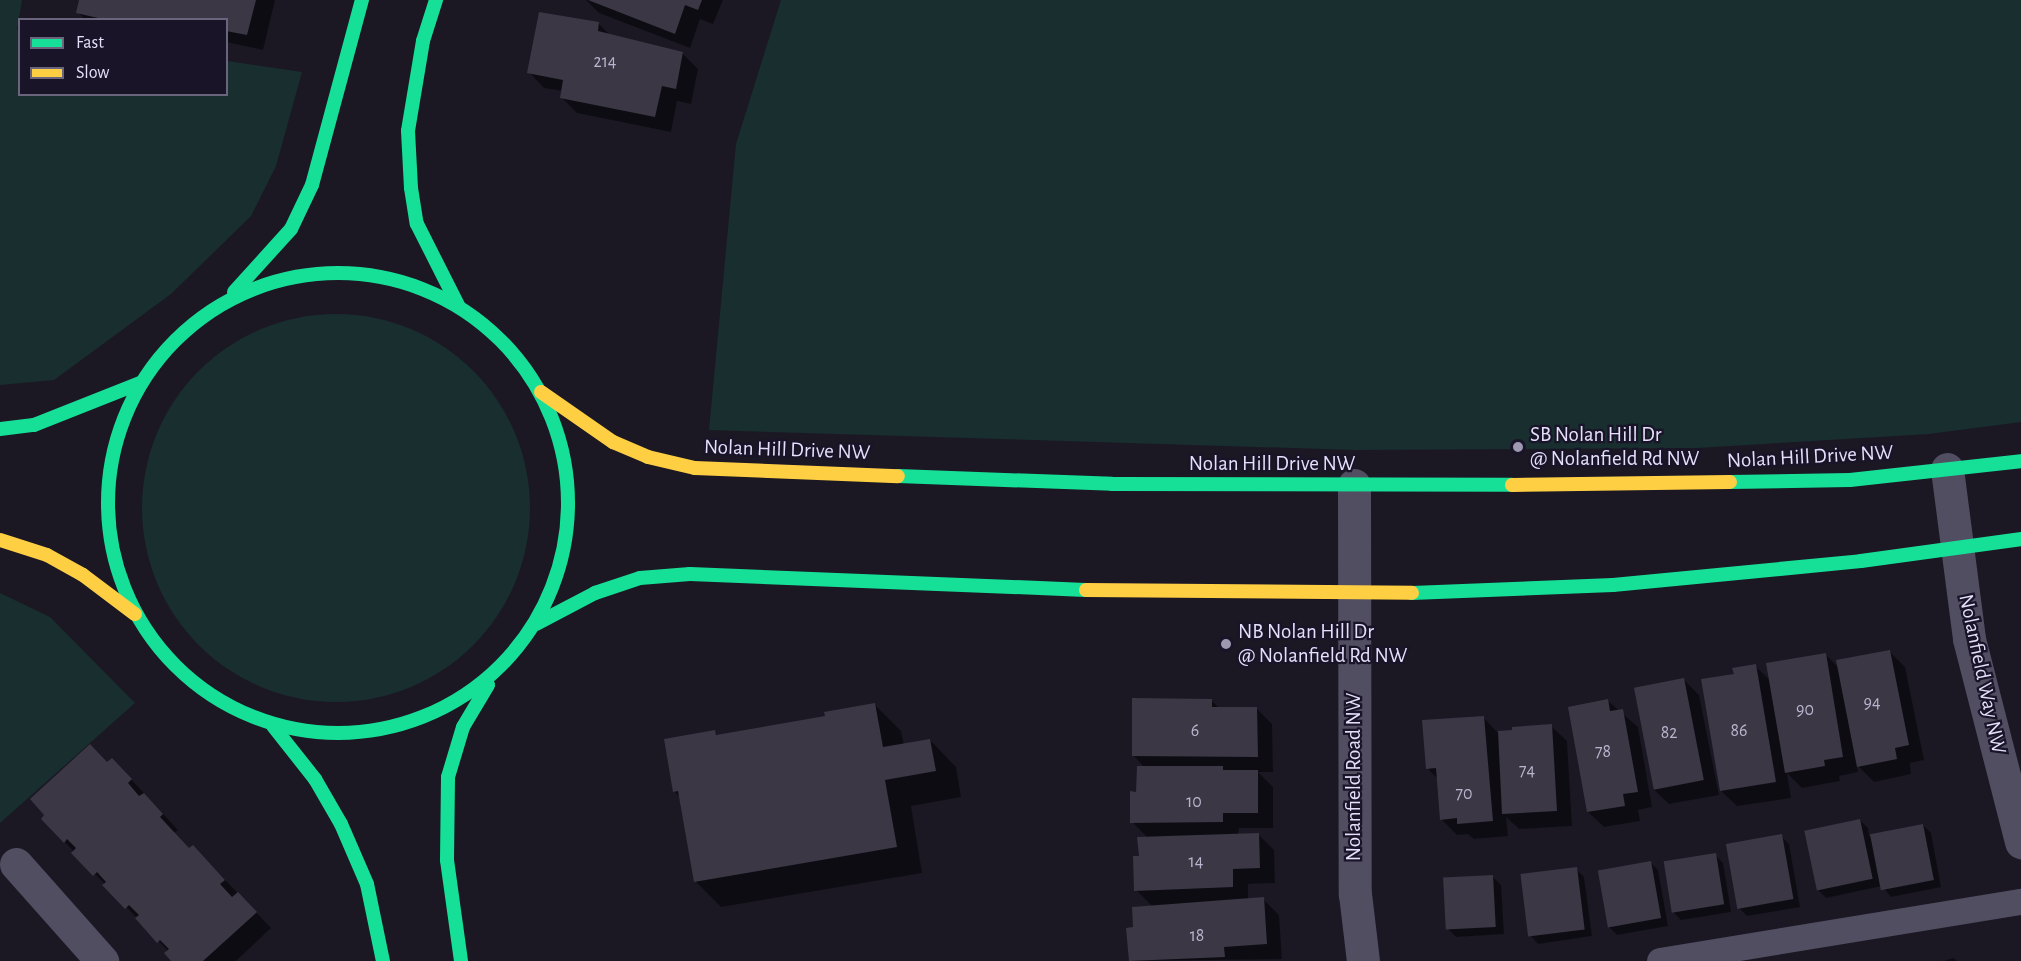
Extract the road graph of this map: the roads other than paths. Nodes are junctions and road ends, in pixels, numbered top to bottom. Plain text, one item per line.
1 (362, 0) edge
2 (436, 0) edge
3 (227, 300) junction
4 (458, 305) junction
5 (140, 382) junction
6 (541, 392) junction
7 (0, 429) edge
8 (2021, 461) edge
9 (1947, 469) junction
10 (1354, 485) junction
11 (2021, 539) edge
12 (0, 540) edge
13 (1958, 548) junction
14 (1352, 593) junction
15 (135, 614) junction
16 (536, 624) junction
17 (497, 671) junction
18 (273, 726) junction
19 (2021, 842) edge
20 (16, 864) dead end
21 (2021, 902) edge
22 (1697, 958) edge
23 (102, 961) edge
24 (383, 961) edge
25 (461, 961) edge
26 (1363, 961) edge
27 (1660, 961) edge

1 - 3 street
2 - 4 street
3 - 4 street
3 - 5 street
4 - 6 street
5 - 7 street
5 - 15 street
6 - 10 street, Nolan Hill Drive NW
6 - 16 street
8 - 9 street, Nolan Hill Drive NW
9 - 10 street, Nolan Hill Drive NW
9 - 13 street, Nolanfield Way NW
10 - 14 street, Nolanfield Road NW
11 - 13 street
12 - 15 street
13 - 14 street
13 - 19 street, Nolanfield Way NW
14 - 16 street
14 - 26 street, Nolanfield Road NW
15 - 18 street
16 - 17 street
17 - 18 street
17 - 25 street
18 - 24 street
20 - 23 street
21 - 22 lane
22 - 27 lane

